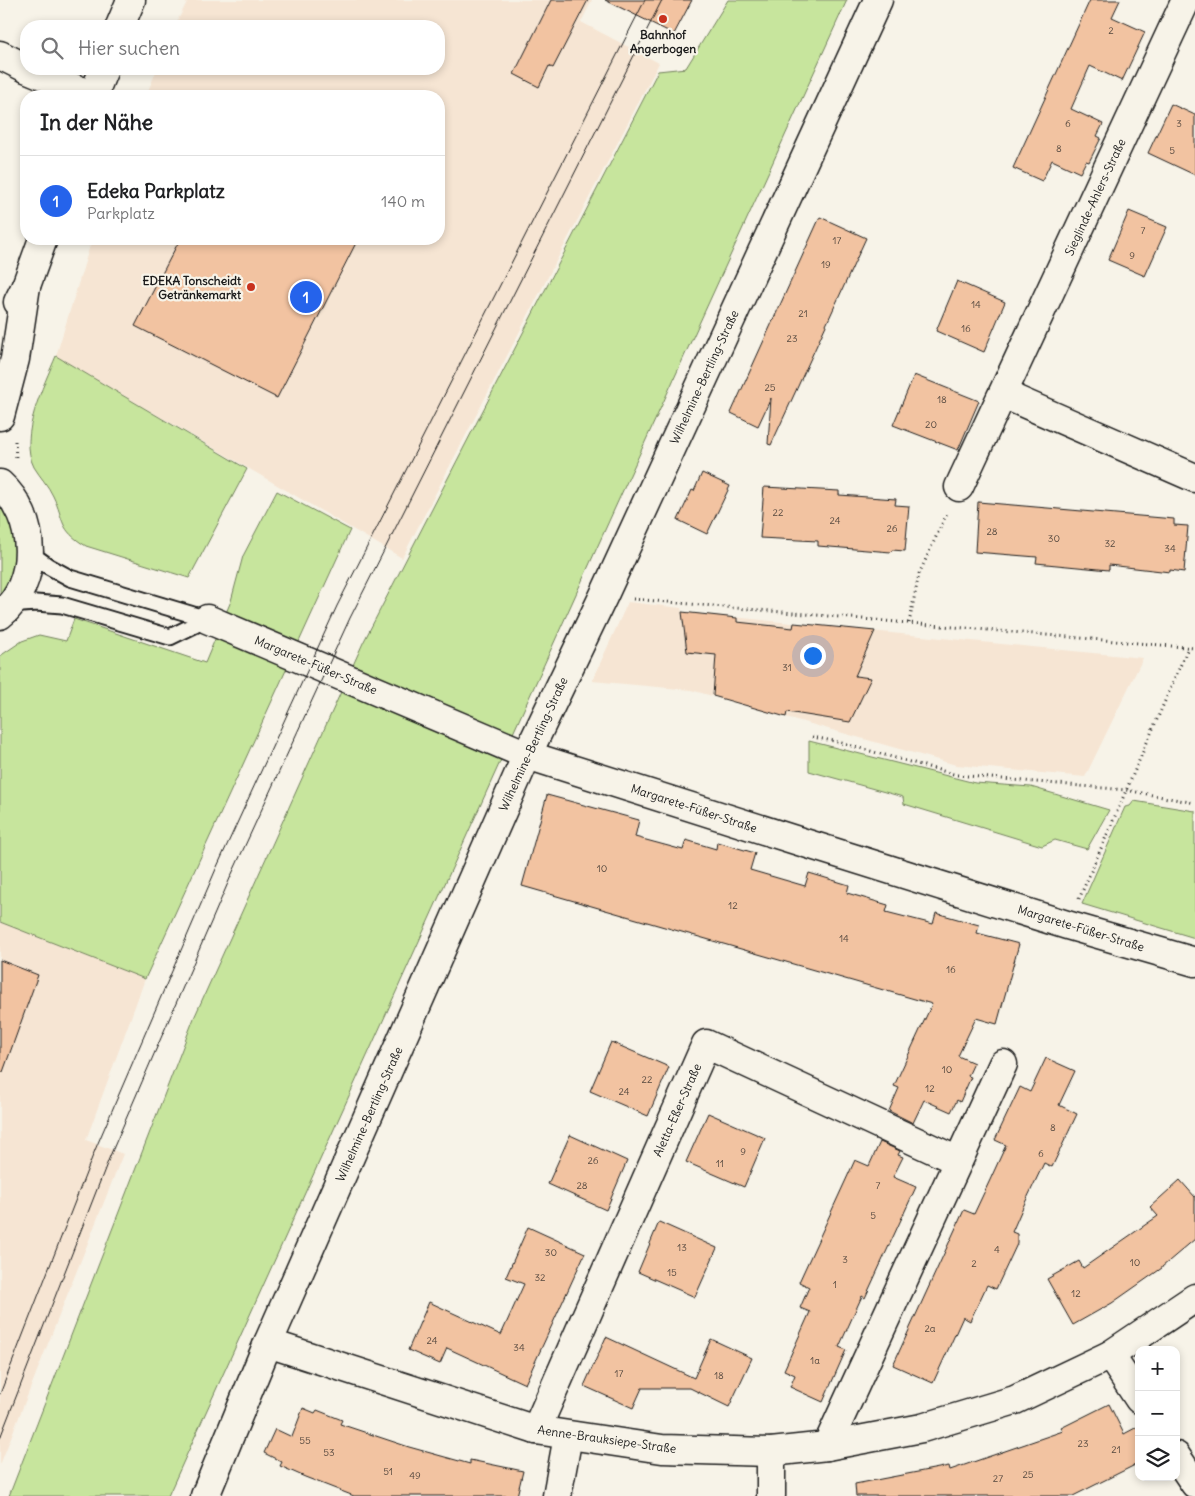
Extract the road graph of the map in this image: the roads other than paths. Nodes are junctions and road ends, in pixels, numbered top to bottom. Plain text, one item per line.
1 (131, 0) edge
2 (878, 0) edge
3 (1186, 0) edge
4 (123, 20) edge
5 (0, 55) edge
6 (20, 65) edge
7 (44, 75) edge
8 (102, 75) edge
9 (79, 90) edge
10 (95, 90) edge
11 (41, 245) edge
12 (26, 286) junction
13 (0, 336) edge
14 (1003, 394) junction
15 (0, 416) edge
16 (1195, 478) edge
17 (1, 482) edge
18 (959, 487) road end
19 (30, 553) junction
20 (5, 610) edge
21 (207, 618) junction
22 (527, 755) junction
23 (1195, 962) edge
24 (1003, 1064) dead end
25 (958, 1161) junction
26 (1195, 1298) edge
27 (268, 1343) junction
28 (1110, 1355) junction
29 (1135, 1392) edge
30 (536, 1430) junction
31 (568, 1436) junction
32 (827, 1446) junction
33 (771, 1452) junction
34 (1180, 1462) edge
35 (1195, 1484) edge
36 (205, 1496) edge
37 (557, 1496) edge
38 (771, 1496) edge

1 - 4 street
2 - 22 street, Wilhelmine-Bertling-Straße
3 - 14 street, Sieglinde-Ahlers-Straße
5 - 6 street
7 - 9 street
8 - 10 street
11 - 12 street
12 - 13 street
12 - 15 street
14 - 16 street
14 - 18 street, Sieglinde-Ahlers-Straße
17 - 19 street
19 - 20 street
19 - 21 lane
20 - 21 lane
21 - 22 street, Margarete-Füßer-Straße
22 - 23 street, Margarete-Füßer-Straße
22 - 27 street, Wilhelmine-Bertling-Straße
24 - 25 street
25 - 30 street, Aletta-Eßer-Straße
25 - 32 street
26 - 28 street, Aenne-Brauksiepe-Straße
27 - 30 street, Aenne-Brauksiepe-Straße
27 - 36 street, Wilhelmine-Bertling-Straße
28 - 29 street
28 - 32 street, Aenne-Brauksiepe-Straße
30 - 31 street, Aenne-Brauksiepe-Straße
31 - 33 street, Aenne-Brauksiepe-Straße
31 - 37 street
32 - 33 street, Aenne-Brauksiepe-Straße
33 - 38 street
34 - 35 street

